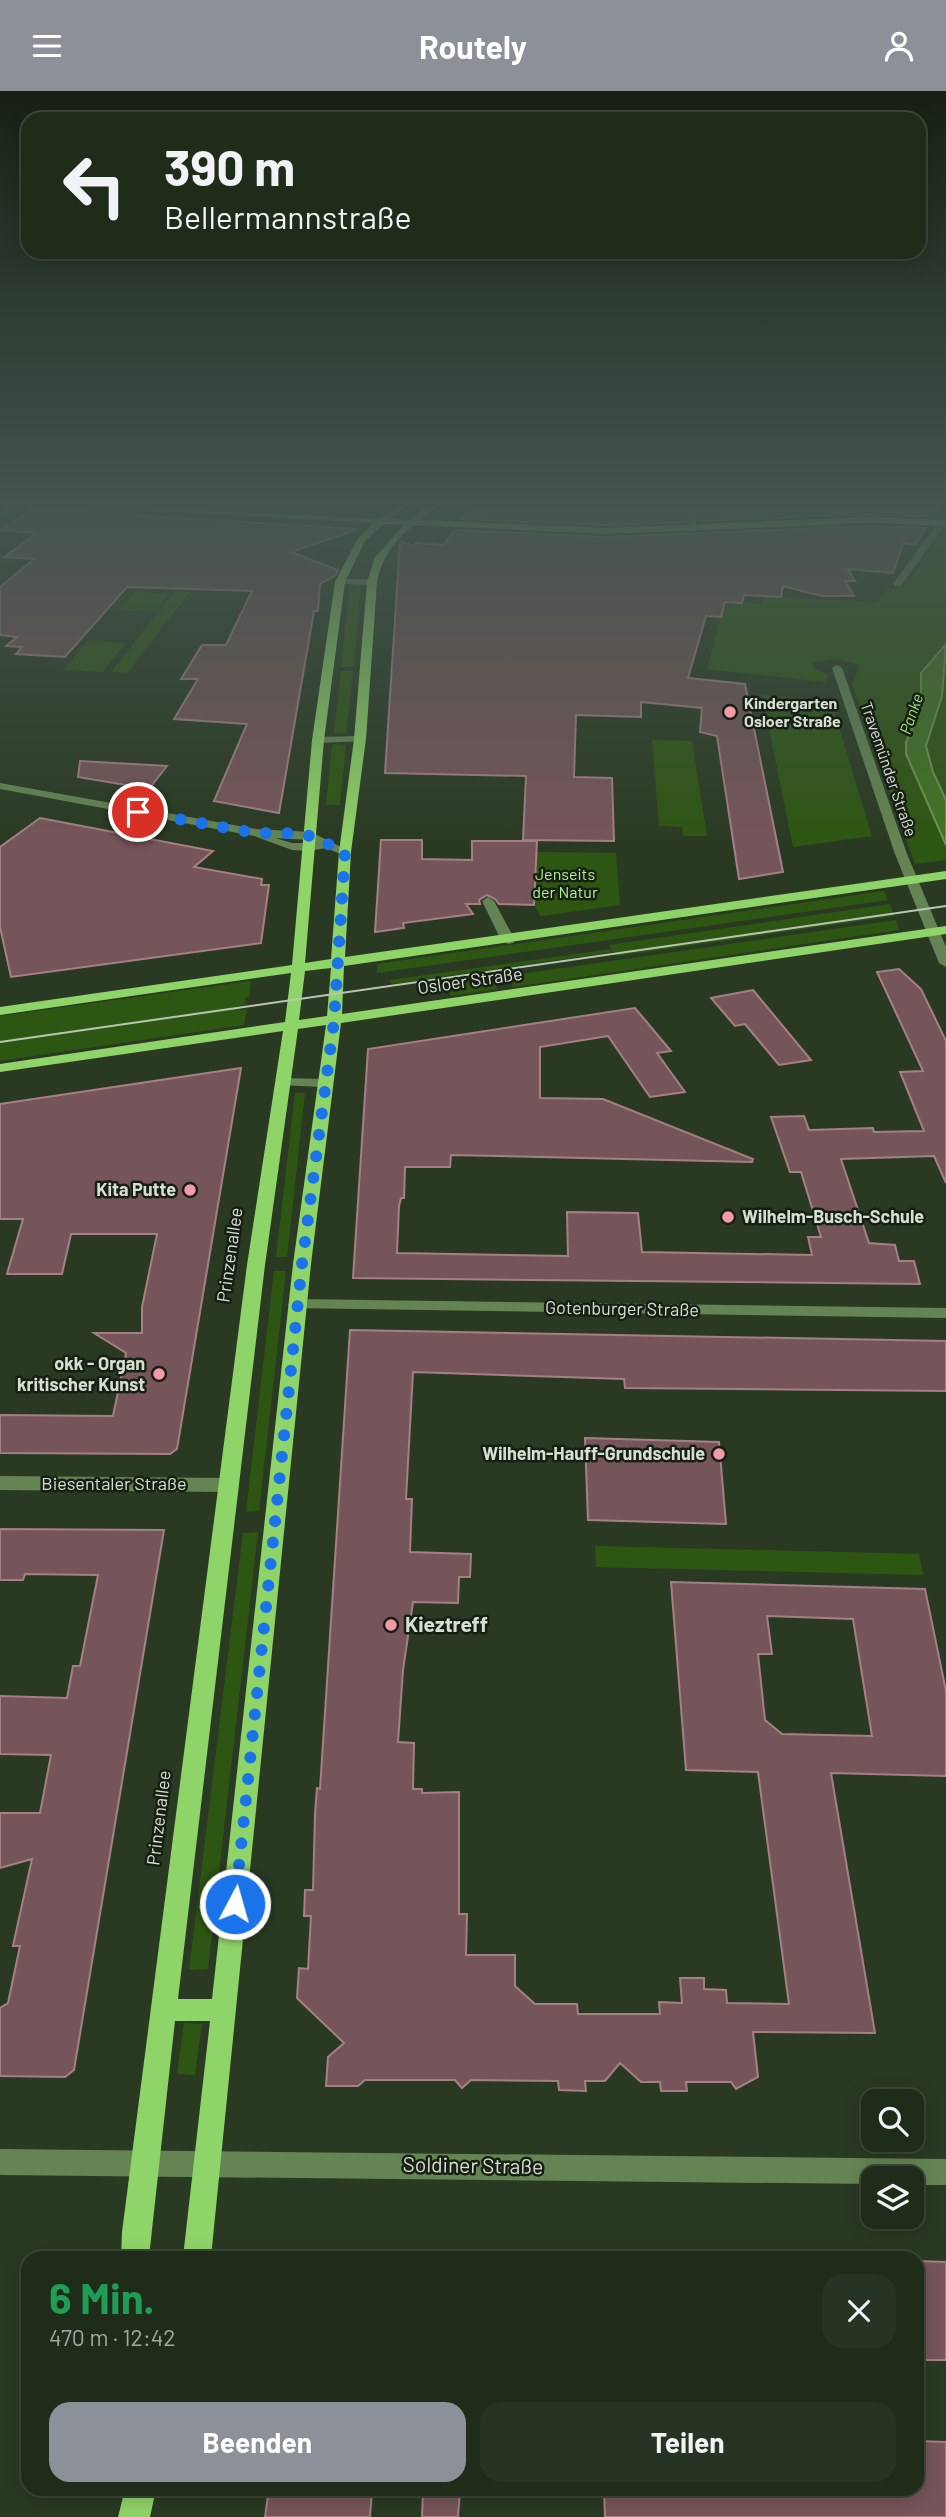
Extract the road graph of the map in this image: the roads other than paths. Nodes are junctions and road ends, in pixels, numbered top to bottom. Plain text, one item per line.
1 (335, 619) edge
2 (369, 619) edge
3 (837, 668) dead end
4 (359, 739) junction
5 (318, 740) junction
6 (0, 786) edge
7 (347, 837) junction
8 (310, 843) junction
9 (328, 844) junction
10 (345, 852) junction
11 (946, 876) edge
12 (911, 880) junction
13 (488, 901) dead end
14 (939, 931) edge
15 (508, 940) junction
16 (946, 963) edge
17 (339, 964) junction
18 (299, 969) junction
19 (0, 1011) edge
20 (334, 1021) junction
21 (292, 1027) junction
22 (0, 1068) edge
23 (283, 1082) junction
24 (324, 1083) junction
25 (297, 1304) junction
26 (946, 1313) edge
27 (0, 1483) edge
28 (228, 1485) junction
29 (163, 2010) junction
30 (224, 2010) junction
31 (0, 2162) edge
32 (146, 2163) junction
33 (208, 2164) junction
34 (946, 2172) edge
35 (135, 2251) edge
36 (198, 2251) edge
37 (133, 2496) edge
38 (139, 2496) edge
39 (133, 2517) edge

1 - 5 main road, Prinzenallee
2 - 4 main road
3 - 12 street, Travemünder Straße
4 - 5 street
4 - 7 main road
5 - 8 main road, Prinzenallee
6 - 8 street
7 - 9 street
7 - 10 main road
8 - 9 street
8 - 18 main road, Prinzenallee
9 - 10 street
10 - 17 main road
11 - 12 main road, Osloer Straße
12 - 14 street, Travemünder Straße
12 - 15 main road, Osloer Straße
13 - 15 street
14 - 16 street, Travemünder Straße
14 - 20 main road, Osloer Straße
15 - 17 main road, Osloer Straße
17 - 18 main road, Osloer Straße
17 - 20 main road
18 - 19 main road, Osloer Straße
18 - 21 main road, Prinzenallee
20 - 21 main road, Osloer Straße
20 - 24 main road
21 - 22 main road, Osloer Straße
21 - 23 main road, Prinzenallee
23 - 24 street
23 - 28 main road, Prinzenallee
24 - 25 main road
25 - 26 street, Gotenburger Straße
25 - 30 main road
27 - 28 street, Biesentaler Straße
28 - 29 main road, Prinzenallee
29 - 30 main road
29 - 32 main road, Prinzenallee
30 - 33 main road
31 - 32 street, Soldiner Straße
32 - 33 street, Soldiner Straße
32 - 35 main road, Prinzenallee
33 - 34 street, Soldiner Straße
33 - 36 main road
37 - 39 main road
38 - 39 main road

